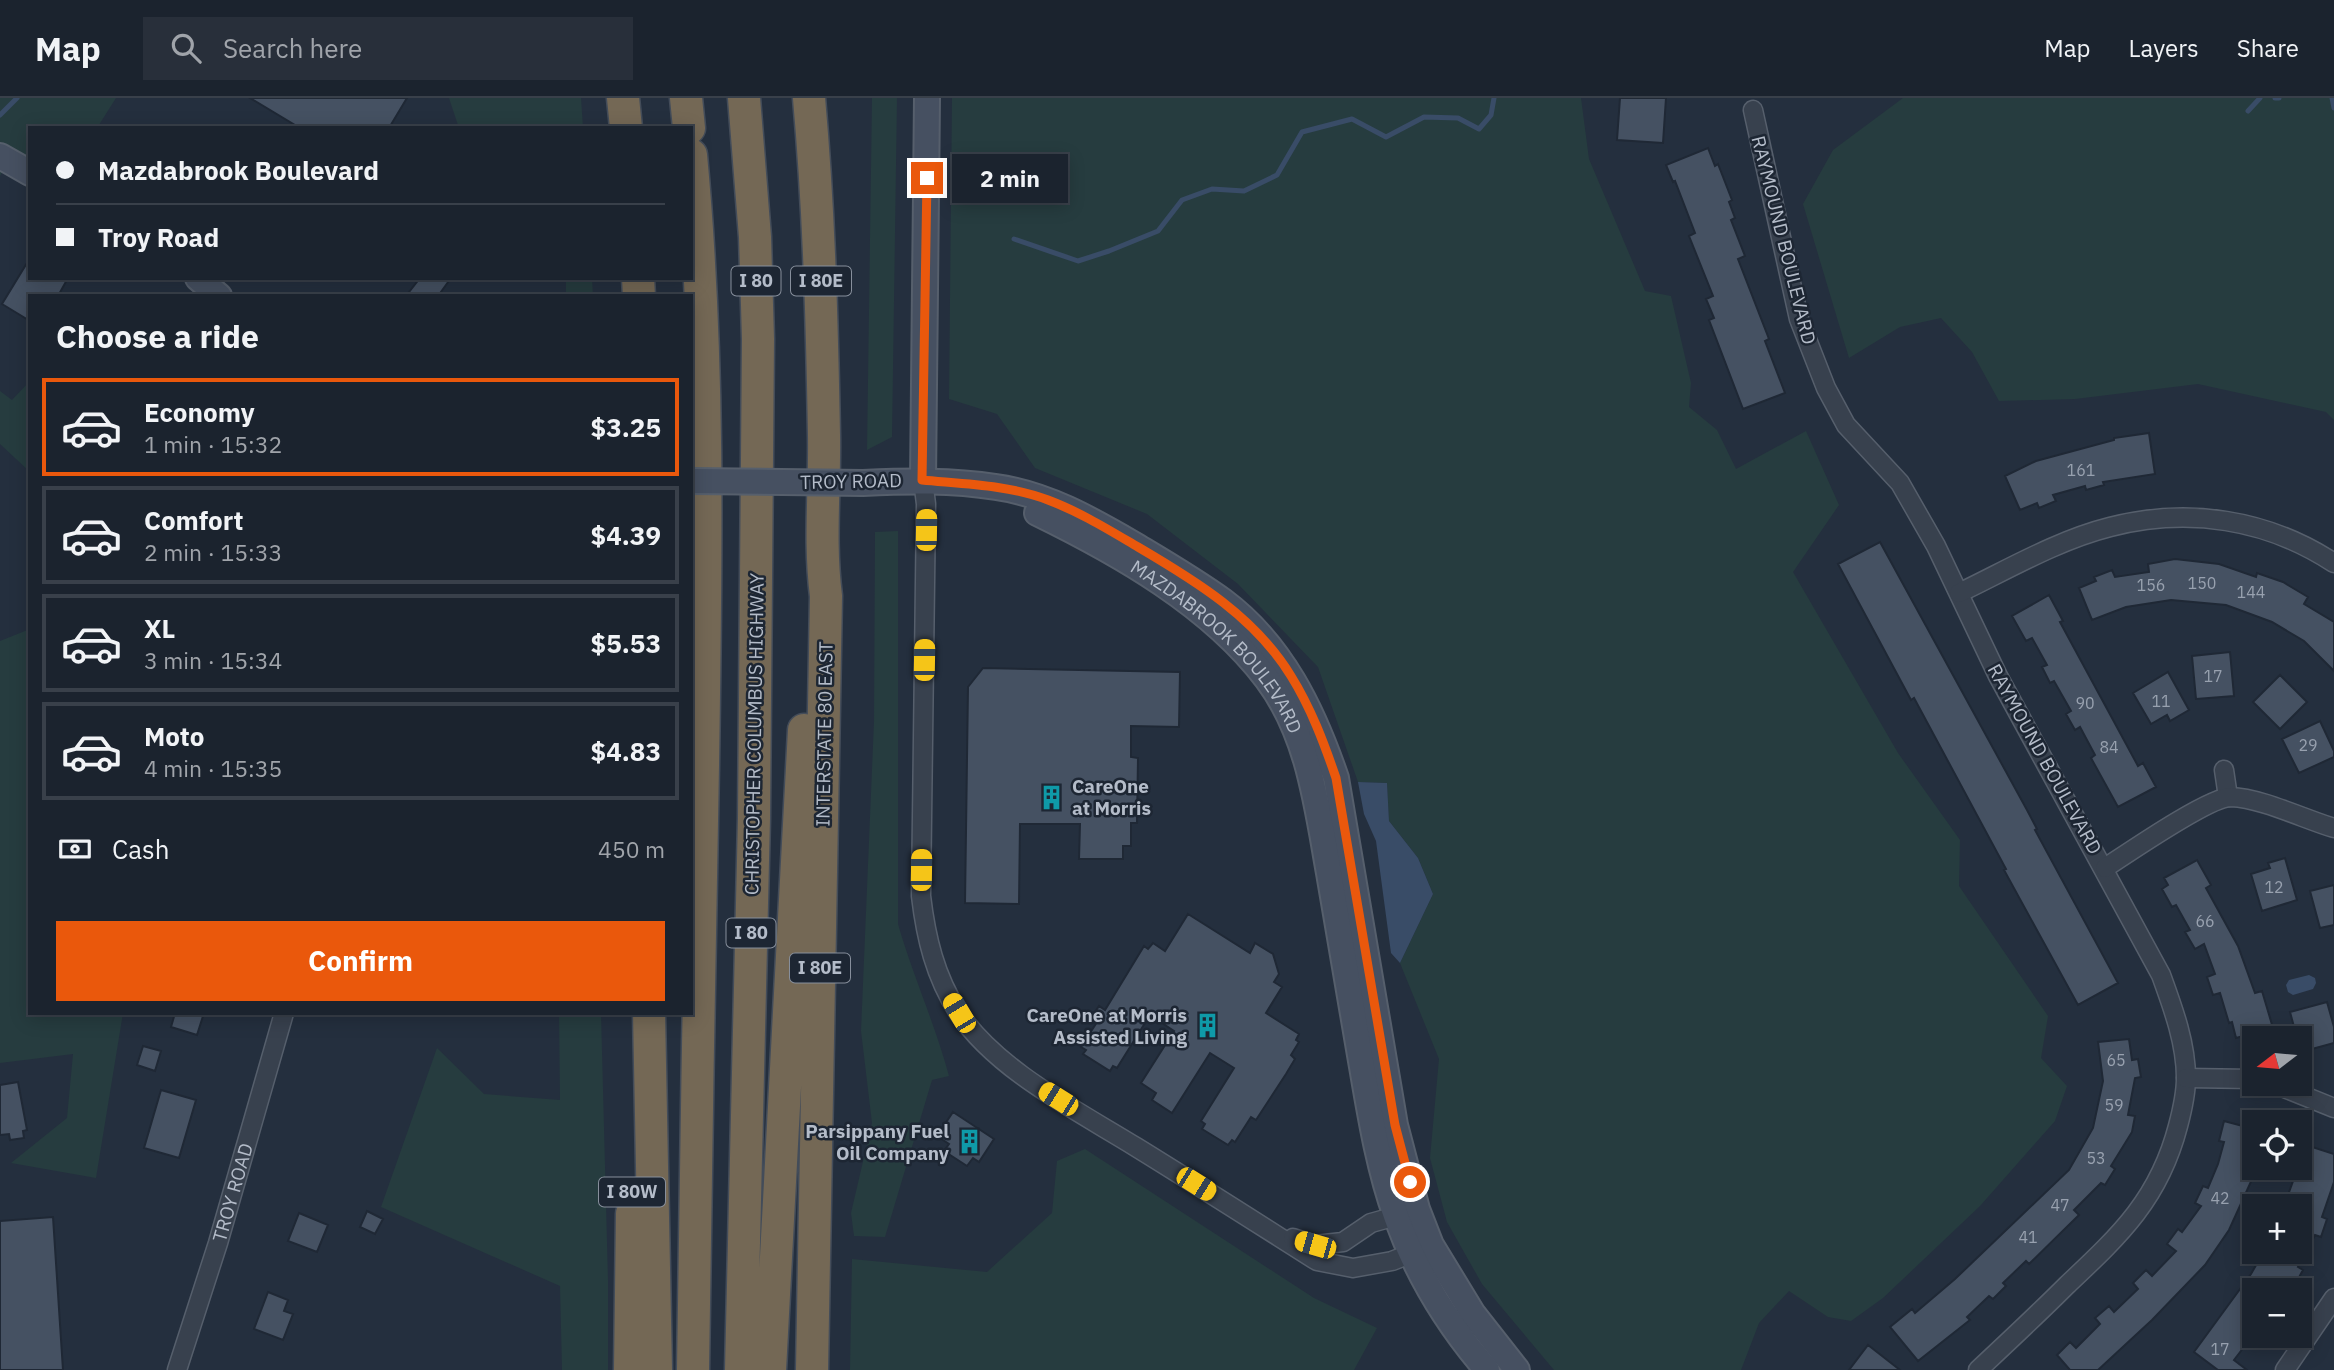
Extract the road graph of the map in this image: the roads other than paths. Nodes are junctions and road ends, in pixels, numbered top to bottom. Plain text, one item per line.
1 (623, 98) edge
2 (686, 98) edge
3 (744, 98) edge
4 (810, 98) edge
5 (928, 98) edge
6 (1753, 110) dead end
7 (626, 126) edge
8 (689, 126) edge
9 (0, 156) edge
10 (28, 172) edge
11 (693, 177) edge
12 (200, 280) edge
13 (217, 294) edge
14 (922, 480) junction
15 (693, 481) edge
16 (2334, 563) edge
17 (822, 566) junction
18 (1959, 593) junction
19 (2224, 770) dead end
20 (2228, 797) junction
21 (2334, 828) edge
22 (2105, 868) junction
23 (283, 1015) edge
24 (635, 1015) edge
25 (649, 1015) edge
26 (2186, 1079) junction
27 (2242, 1079) edge
28 (2304, 1096) edge
29 (2334, 1108) edge
30 (1406, 1213) junction
31 (1272, 1232) junction
32 (1421, 1250) junction
33 (2334, 1298) edge
34 (177, 1370) edge
35 (630, 1370) edge
36 (656, 1370) edge
37 (692, 1370) edge
38 (741, 1370) edge
39 (770, 1370) edge
40 (812, 1370) edge
41 (1487, 1370) edge
42 (1517, 1370) edge
43 (1978, 1370) edge
44 (2285, 1370) edge

1 - 7 highway
2 - 8 highway
3 - 38 highway, CHRISTOPHER COLUMBUS HIGHWAY / I 80
4 - 17 highway, INTERSTATE 80 EAST / I 80E
5 - 14 street, TROY ROAD
6 - 18 street, RAYMOUND BOULEVARD
9 - 10 street
11 - 37 highway, I 80
12 - 13 street
14 - 15 street, TROY ROAD, bridge
14 - 30 street, MAZDABROOK BOULEVARD
14 - 31 street
16 - 18 street
17 - 39 highway
17 - 40 highway, INTERSTATE 80 EAST / I 80E
18 - 22 street, RAYMOUND BOULEVARD
19 - 20 street
20 - 21 street
20 - 22 street
22 - 26 street, RAYMOUND BOULEVARD
23 - 34 street, TROY ROAD
24 - 35 highway, I 80W
25 - 36 highway
26 - 27 street
26 - 43 street, RAYMOUND BOULEVARD
28 - 29 street
30 - 31 street
30 - 32 street, MAZDABROOK BOULEVARD
31 - 32 street
32 - 41 street
32 - 42 street
33 - 44 street

